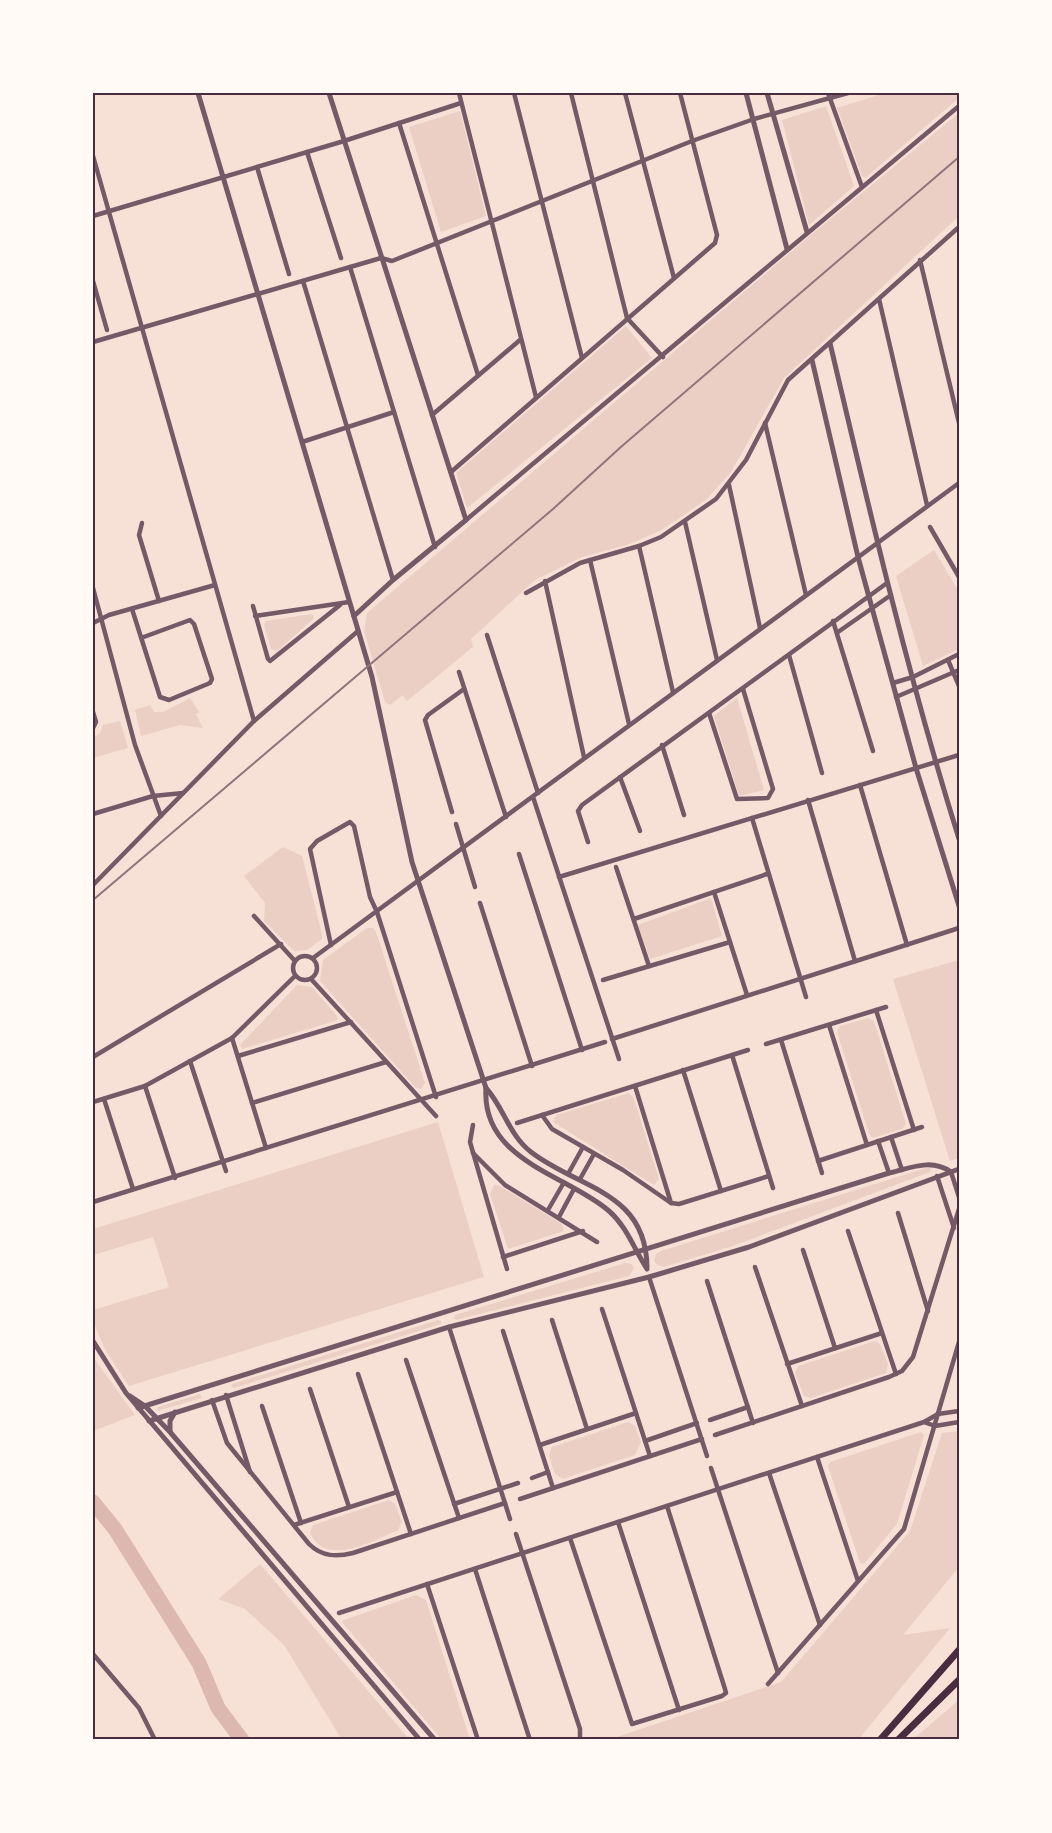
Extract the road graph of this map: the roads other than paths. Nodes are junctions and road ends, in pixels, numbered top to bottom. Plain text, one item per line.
1 (198, 93) edge
2 (329, 93) edge
3 (459, 93) edge
4 (514, 93) edge
5 (571, 93) edge
6 (625, 93) edge
7 (680, 93) edge
8 (746, 93) edge
9 (767, 93) edge
10 (848, 93) edge
11 (829, 96) edge
12 (461, 103) junction
13 (959, 106) edge
14 (772, 114) junction
15 (754, 119) junction
16 (399, 123) junction
17 (344, 141) junction
18 (692, 141) junction
19 (307, 152) junction
20 (93, 156) edge
21 (643, 160) junction
22 (257, 167) junction
23 (222, 178) junction
24 (593, 178) junction
25 (862, 187) junction
26 (543, 200) junction
27 (109, 211) junction
28 (93, 216) edge
29 (492, 220) junction
30 (959, 227) edge
31 (807, 232) junction
32 (439, 242) junction
33 (787, 249) junction
34 (341, 258) dead end
35 (381, 258) junction
36 (920, 260) junction
37 (350, 267) junction
38 (289, 274) dead end
39 (674, 278) junction
40 (93, 281) edge
41 (303, 281) junction
42 (256, 295) junction
43 (879, 299) junction
44 (627, 318) junction
45 (143, 327) junction
46 (107, 330) dead end
47 (520, 340) junction
48 (93, 342) edge
49 (830, 343) junction
50 (663, 357) junction
51 (582, 358) junction
52 (812, 360) junction
53 (478, 375) junction
54 (536, 397) junction
55 (394, 412) junction
56 (432, 415) junction
57 (765, 423) junction
58 (959, 423) edge
59 (347, 427) junction
60 (302, 442) junction
61 (451, 472) junction
62 (959, 483) edge
63 (729, 485) junction
64 (927, 506) junction
65 (466, 520) junction
66 (685, 522) junction
67 (141, 523) dead end
68 (930, 527) dead end
69 (877, 542) junction
70 (639, 546) junction
71 (435, 547) junction
72 (858, 556) junction
73 (590, 560) junction
74 (959, 577) edge
75 (393, 580) junction
76 (545, 581) junction
77 (887, 583) junction
78 (215, 585) junction
79 (93, 588) edge
80 (526, 593) dead end
81 (806, 595) junction
82 (868, 595) junction
83 (891, 595) junction
84 (159, 601) junction
85 (349, 602) junction
86 (340, 605) junction
87 (253, 606) dead end
88 (872, 608) junction
89 (132, 609) junction
90 (255, 616) junction
91 (354, 616) junction
92 (102, 620) junction
93 (833, 621) junction
94 (93, 623) edge
95 (760, 628) junction
96 (358, 630) junction
97 (838, 632) junction
98 (487, 635) dead end
99 (141, 638) junction
100 (959, 654) edge
101 (789, 655) junction
102 (717, 660) junction
103 (948, 660) junction
104 (956, 671) edge
105 (459, 672) dead end
106 (913, 677) junction
107 (893, 683) junction
108 (959, 686) edge
109 (464, 689) junction
110 (743, 689) junction
111 (917, 690) junction
112 (673, 692) junction
113 (896, 697) junction
114 (93, 712) edge
115 (709, 713) junction
116 (254, 721) junction
117 (629, 724) junction
118 (93, 728) edge
119 (662, 745) junction
120 (873, 751) dead end
121 (959, 755) edge
122 (584, 758) junction
123 (935, 762) junction
124 (916, 768) junction
125 (822, 773) dead end
126 (620, 777) junction
127 (860, 785) junction
128 (183, 793) junction
129 (536, 795) junction
130 (153, 796) junction
131 (808, 800) junction
132 (452, 812) dead end
133 (93, 814) edge
134 (684, 815) dead end
135 (161, 816) junction
136 (506, 817) junction
137 (752, 818) junction
138 (456, 824) dead end
139 (640, 831) dead end
140 (959, 839) edge
141 (588, 842) dead end
142 (463, 849) junction
143 (519, 854) dead end
144 (616, 867) dead end
145 (767, 874) junction
146 (559, 877) junction
147 (419, 882) junction
148 (93, 885) edge
149 (475, 887) dead end
150 (714, 892) junction
151 (480, 903) dead end
152 (959, 906) edge
153 (377, 912) junction
154 (254, 916) dead end
155 (634, 919) junction
156 (959, 928) edge
157 (730, 942) junction
158 (281, 944) junction
159 (331, 945) junction
160 (907, 945) junction
161 (313, 958) junction
162 (295, 961) junction
163 (855, 961) junction
164 (649, 966) junction
165 (296, 976) junction
166 (800, 978) junction
167 (311, 979) junction
168 (603, 980) dead end
169 (747, 995) junction
170 (806, 997) dead end
171 (886, 1007) dead end
172 (876, 1010) junction
173 (351, 1022) junction
174 (829, 1024) junction
175 (232, 1038) junction
176 (612, 1039) junction
177 (780, 1040) junction
178 (605, 1042) dead end
179 (766, 1044) dead end
180 (582, 1050) junction
181 (748, 1050) dead end
182 (732, 1055) junction
183 (238, 1056) junction
184 (93, 1057) edge
185 (619, 1059) dead end
186 (190, 1061) junction
187 (386, 1062) junction
188 (532, 1066) junction
189 (683, 1070) junction
190 (484, 1082) junction
191 (145, 1086) junction
192 (634, 1086) junction
193 (486, 1088) junction
194 (436, 1097) junction
195 (104, 1099) junction
196 (421, 1101) junction
197 (93, 1102) edge
198 (252, 1103) junction
199 (542, 1115) junction
200 (436, 1116) dead end
201 (517, 1123) dead end
202 (473, 1125) dead end
203 (922, 1127) dead end
204 (914, 1130) junction
205 (891, 1137) junction
206 (879, 1141) junction
207 (867, 1145) junction
208 (583, 1147) junction
209 (266, 1148) junction
210 (473, 1153) junction
211 (594, 1154) junction
212 (819, 1161) junction
213 (223, 1162) junction
214 (959, 1169) edge
215 (902, 1170) junction
216 (226, 1171) dead end
217 (951, 1172) junction
218 (822, 1173) dead end
219 (889, 1173) junction
220 (568, 1174) junction
221 (769, 1176) junction
222 (937, 1176) junction
223 (175, 1178) junction
224 (580, 1179) junction
225 (563, 1184) junction
226 (773, 1188) dead end
227 (133, 1189) junction
228 (574, 1190) junction
229 (721, 1191) junction
230 (959, 1197) edge
231 (93, 1202) edge
232 (671, 1203) junction
233 (620, 1204) junction
234 (959, 1209) edge
235 (548, 1210) junction
236 (898, 1213) dead end
237 (612, 1214) junction
238 (559, 1217) junction
239 (954, 1228) junction
240 (583, 1231) junction
241 (848, 1231) dead end
242 (597, 1242) dead end
243 (647, 1248) junction
244 (803, 1250) dead end
245 (635, 1251) junction
246 (503, 1257) junction
247 (755, 1267) dead end
248 (507, 1269) dead end
249 (647, 1269) junction
250 (649, 1277) junction
251 (707, 1281) dead end
252 (602, 1309) dead end
253 (928, 1311) junction
254 (445, 1313) junction
255 (552, 1320) dead end
256 (449, 1327) junction
257 (503, 1331) dead end
258 (882, 1333) junction
259 (93, 1341) edge
260 (959, 1342) edge
261 (835, 1348) junction
262 (406, 1360) dead end
263 (787, 1364) junction
264 (358, 1374) dead end
265 (896, 1374) junction
266 (222, 1382) junction
267 (207, 1387) junction
268 (310, 1389) dead end
269 (226, 1395) junction
270 (212, 1400) junction
271 (262, 1406) dead end
272 (802, 1406) junction
273 (141, 1407) junction
274 (748, 1407) junction
275 (176, 1411) junction
276 (959, 1411) edge
277 (636, 1413) junction
278 (938, 1414) junction
279 (157, 1418) junction
280 (710, 1420) dead end
281 (148, 1421) junction
282 (924, 1422) junction
283 (959, 1422) edge
284 (753, 1423) junction
285 (697, 1424) junction
286 (935, 1426) junction
287 (587, 1429) junction
288 (170, 1432) junction
289 (715, 1436) dead end
290 (702, 1439) junction
291 (645, 1441) junction
292 (540, 1445) junction
293 (650, 1456) junction
294 (707, 1456) dead end
295 (818, 1457) junction
296 (711, 1468) dead end
297 (548, 1472) junction
298 (769, 1473) junction
299 (251, 1474) junction
300 (532, 1478) dead end
301 (518, 1483) dead end
302 (553, 1488) junction
303 (501, 1489) junction
304 (718, 1489) junction
305 (397, 1492) junction
306 (520, 1499) dead end
307 (505, 1503) junction
308 (454, 1504) junction
309 (667, 1506) junction
310 (349, 1507) junction
311 (459, 1518) junction
312 (510, 1519) dead end
313 (618, 1522) junction
314 (301, 1523) junction
315 (294, 1526) junction
316 (411, 1534) junction
317 (516, 1534) dead end
318 (570, 1538) junction
319 (522, 1553) junction
320 (475, 1569) junction
321 (858, 1581) junction
322 (427, 1584) junction
323 (326, 1613) junction
324 (339, 1613) dead end
325 (318, 1620) junction
326 (820, 1625) junction
327 (959, 1650) edge
328 (93, 1654) edge
329 (778, 1673) junction
330 (959, 1680) edge
331 (768, 1684) dead end
332 (679, 1710) junction
333 (581, 1739) edge
334 (155, 1740) edge
335 (420, 1740) edge
336 (435, 1740) edge
337 (478, 1740) edge
338 (530, 1740) edge
339 (880, 1740) edge
340 (898, 1740) edge

1 - 23 street
2 - 17 street
3 - 12 street
4 - 26 street
5 - 24 street
6 - 21 street
7 - 18 street
8 - 15 street
9 - 14 street
10 - 11 street
11 - 14 street
11 - 25 street
12 - 16 street
12 - 29 street
13 - 25 street
14 - 15 street
14 - 31 street
15 - 18 street
15 - 33 street
16 - 17 street
16 - 32 street
17 - 19 street
17 - 35 street
18 - 21 street
18 - 39 street
19 - 22 street
19 - 34 street
20 - 27 street
21 - 24 street
21 - 39 street
22 - 23 street
22 - 38 street
23 - 27 street
23 - 42 street
24 - 26 street
24 - 44 street
25 - 31 street
26 - 29 street
26 - 51 street
27 - 28 street
27 - 45 street
29 - 32 street
29 - 47 street
30 - 36 street
31 - 33 street
32 - 35 street
32 - 53 street
33 - 50 street
35 - 37 street
35 - 56 street
36 - 43 street
36 - 58 street
37 - 41 street
37 - 55 street
39 - 44 street
40 - 46 street
41 - 42 street
41 - 59 street
42 - 45 street
42 - 60 street
43 - 49 street
43 - 64 street
44 - 50 street
44 - 51 street
45 - 48 street
45 - 78 street
47 - 53 street
47 - 54 street
49 - 52 street
49 - 69 street
50 - 65 street
51 - 54 street
52 - 57 street
52 - 72 street
53 - 56 street
54 - 61 street
55 - 59 street
55 - 71 street
56 - 61 street
57 - 63 street
57 - 81 street
59 - 60 street
59 - 75 street
60 - 85 street
61 - 65 street
62 - 64 street
63 - 66 street
63 - 95 street
64 - 69 street
65 - 71 street
66 - 70 street
66 - 102 street
67 - 84 street
68 - 74 street
69 - 72 street
69 - 77 street
70 - 73 street
70 - 112 street
71 - 75 street
72 - 81 street
72 - 82 street
73 - 76 street
73 - 117 street
75 - 91 street
76 - 80 street
76 - 122 street
77 - 82 street
77 - 83 street
78 - 84 street
78 - 116 street
79 - 92 street
81 - 95 street
82 - 88 street
82 - 93 street
83 - 88 street
83 - 106 street
84 - 89 street
85 - 86 street
85 - 91 street
86 - 90 street
86 - 90 street
87 - 90 street
88 - 97 street
88 - 107 street
89 - 92 street
89 - 99 street
91 - 96 street
92 - 94 street
92 - 130 street
93 - 97 street
93 - 101 street
95 - 102 street
96 - 116 street
96 - 147 street
97 - 120 street
98 - 129 street
99 - 99 street
100 - 103 street
101 - 110 street
101 - 125 street
102 - 112 street
103 - 104 street
103 - 106 street
104 - 108 street
104 - 111 street
105 - 109 street
106 - 107 street
106 - 111 street
107 - 113 street
109 - 132 street
109 - 136 street
110 - 115 street
110 - 115 street
111 - 113 street
111 - 123 street
112 - 117 street
113 - 124 street
114 - 118 street
115 - 119 street
116 - 128 street
117 - 122 street
119 - 126 street
119 - 134 street
121 - 123 street
122 - 129 street
123 - 124 street
123 - 140 street
124 - 127 street
124 - 152 street
126 - 139 street
126 - 141 street
127 - 131 street
127 - 160 street
128 - 130 street
128 - 135 street
129 - 136 street
129 - 146 street
130 - 133 street
130 - 135 street
131 - 137 street
131 - 163 street
135 - 148 street
136 - 142 street
137 - 145 street
137 - 146 street
138 - 142 street
142 - 147 street
142 - 149 street
143 - 180 street
144 - 155 street
145 - 150 street
145 - 166 street
146 - 176 street
147 - 153 street
147 - 190 street
150 - 155 street
150 - 157 street
151 - 188 street
153 - 159 street
153 - 159 street
153 - 194 street
154 - 158 street
155 - 164 street
156 - 160 street
157 - 164 street
157 - 169 street
158 - 162 street
158 - 184 street
159 - 161 street
160 - 163 street
161 - 162 street
161 - 167 street
162 - 165 street
163 - 166 street
164 - 168 street
165 - 167 street
165 - 175 street
166 - 169 street
166 - 170 street
167 - 173 street
169 - 176 street
171 - 172 street
172 - 174 street
172 - 204 street
173 - 183 street
173 - 187 street
174 - 177 street
174 - 207 street
175 - 183 street
175 - 186 street
176 - 185 street
177 - 179 street
177 - 212 street
178 - 180 street
180 - 188 street
181 - 182 street
182 - 189 street
182 - 221 street
183 - 198 street
186 - 191 street
186 - 213 street
187 - 196 street
187 - 198 street
188 - 190 street
189 - 192 street
189 - 229 street
190 - 193 street
190 - 194 street
191 - 195 street
191 - 223 street
192 - 199 street
192 - 232 street
193 - 220 street
193 - 225 street
194 - 196 street
195 - 197 street
195 - 227 street
196 - 200 street
196 - 209 street
198 - 209 street
199 - 201 street
199 - 208 street
202 - 210 street
203 - 204 street
204 - 205 street
205 - 206 street
205 - 215 street
206 - 207 street
206 - 219 street
207 - 212 street
208 - 211 street
208 - 220 street
209 - 213 street
210 - 235 street
210 - 246 street
211 - 224 street
211 - 232 street
212 - 218 street
213 - 216 street
213 - 223 street
214 - 217 street
215 - 217 street
215 - 219 street
217 - 222 street
217 - 230 street
219 - 243 street
220 - 224 street
220 - 225 street
221 - 226 street
221 - 229 street
222 - 239 street
222 - 250 street
223 - 227 street
224 - 228 street
224 - 233 street
225 - 228 street
225 - 235 street
227 - 231 street
228 - 237 street
228 - 238 street
229 - 232 street
233 - 237 street
233 - 243 street
234 - 239 street
235 - 238 street
236 - 253 street
237 - 245 street
238 - 240 street
239 - 253 street
240 - 242 street
240 - 246 street
241 - 258 street
243 - 245 street
243 - 249 street
244 - 261 street
245 - 249 street
245 - 254 street
246 - 248 street
247 - 263 street
249 - 250 street
250 - 256 street
250 - 285 street
251 - 274 street
252 - 277 street
253 - 265 street
254 - 256 street
254 - 266 street
255 - 287 street
256 - 269 street
256 - 303 street
257 - 292 street
258 - 261 street
258 - 265 street
259 - 273 street
260 - 278 street
261 - 263 street
262 - 308 street
263 - 272 street
264 - 305 street
265 - 272 street
266 - 267 street
266 - 269 street
267 - 270 street
267 - 273 street
268 - 310 street
269 - 270 street
269 - 299 street
270 - 275 street
270 - 299 street
271 - 314 street
272 - 284 street
273 - 279 street
273 - 281 street
274 - 280 street
274 - 284 street
275 - 279 street
275 - 288 street
276 - 278 street
277 - 287 street
277 - 291 street
278 - 282 street
278 - 286 street
279 - 281 street
279 - 288 street
281 - 325 street
282 - 286 street
282 - 295 street
283 - 286 street
284 - 289 street
285 - 290 street
285 - 291 street
286 - 321 street
287 - 292 street
288 - 323 street
290 - 293 street
290 - 294 street
291 - 293 street
292 - 297 street
293 - 302 street
295 - 298 street
295 - 321 street
296 - 304 street
297 - 300 street
297 - 302 street
298 - 304 street
298 - 326 street
299 - 315 street
301 - 303 street
302 - 306 street
303 - 307 street
303 - 308 street
304 - 309 street
304 - 329 street
305 - 310 street
305 - 316 street
307 - 311 street
307 - 312 street
308 - 311 street
309 - 313 street
309 - 332 street
310 - 314 street
311 - 316 street
313 - 318 street
313 - 332 street
314 - 315 street
315 - 316 street
317 - 319 street
318 - 319 street
318 - 332 street
319 - 320 street
319 - 333 street
320 - 322 street
320 - 338 street
321 - 326 street
322 - 324 street
322 - 337 street
323 - 325 street
323 - 336 street
325 - 335 street
326 - 329 street
327 - 339 main road
328 - 334 street
329 - 331 street
330 - 340 main road

